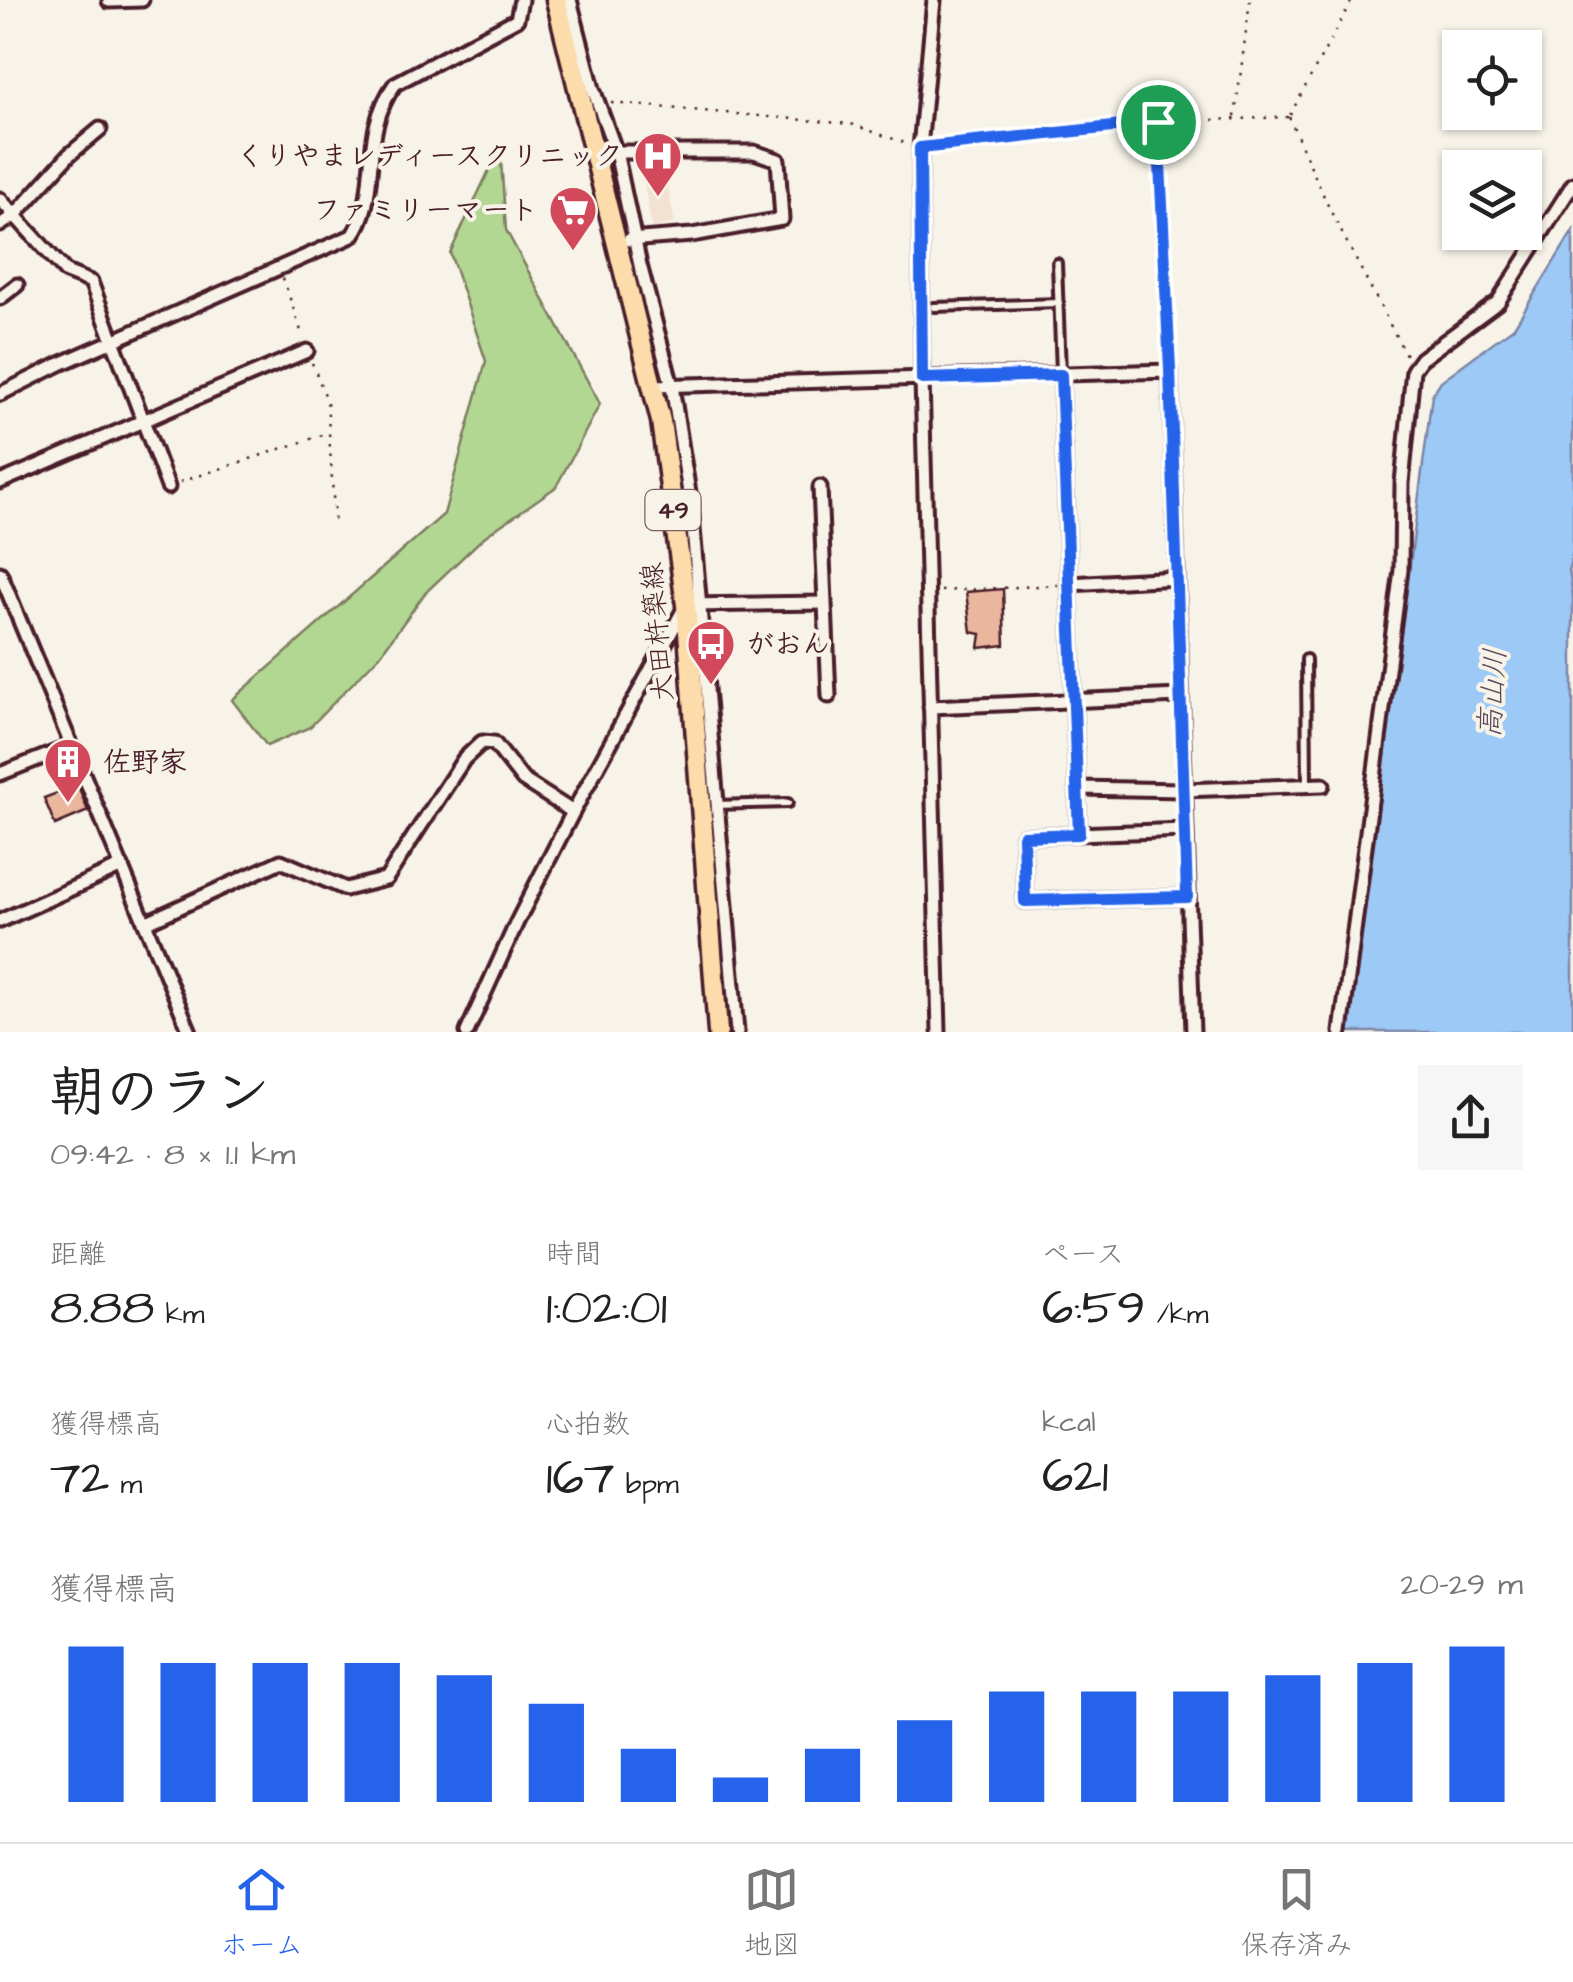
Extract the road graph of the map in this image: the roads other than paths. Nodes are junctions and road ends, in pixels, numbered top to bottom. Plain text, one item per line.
1 (142, 0) edge
2 (521, 0) edge
3 (556, 0) edge
4 (570, 0) edge
5 (934, 0) edge
6 (109, 1) edge
7 (100, 129) dead end
8 (592, 152) junction
9 (616, 152) junction
10 (1573, 184) edge
11 (0, 199) edge
12 (14, 216) junction
13 (0, 225) edge
14 (625, 241) junction
15 (1057, 263) dead end
16 (17, 285) dead end
17 (0, 298) edge
18 (1058, 303) junction
19 (934, 307) dead end
20 (114, 340) junction
21 (307, 350) road end
22 (1061, 375) junction
23 (922, 379) junction
24 (663, 386) junction
25 (0, 394) edge
26 (144, 419) junction
27 (0, 482) edge
28 (168, 487) road end
29 (820, 487) dead end
30 (0, 574) edge
31 (1177, 578) junction
32 (1070, 584) junction
33 (824, 602) junction
34 (693, 605) junction
35 (1306, 659) dead end
36 (829, 696) dead end
37 (1180, 696) junction
38 (1074, 701) junction
39 (930, 706) junction
40 (71, 746) junction
41 (0, 774) edge
42 (1322, 784) dead end
43 (1306, 785) junction
44 (1078, 788) junction
45 (1183, 790) junction
46 (788, 802) dead end
47 (699, 805) junction
48 (719, 805) junction
49 (573, 812) junction
50 (1185, 830) junction
51 (1079, 834) junction
52 (122, 866) junction
53 (1187, 897) junction
54 (0, 921) edge
55 (144, 923) junction
56 (190, 1032) edge
57 (466, 1032) edge
58 (718, 1032) edge
59 (737, 1032) edge
60 (939, 1032) edge
61 (1192, 1032) edge
62 (1341, 1032) edge

1 - 6 street
2 - 20 street
3 - 8 main road, 大田杵築線 / 49
4 - 9 street
5 - 23 street
7 - 12 street
8 - 9 street
8 - 14 main road, 大田杵築線 / 49
9 - 14 street
9 - 14 street
10 - 62 street
11 - 12 street
12 - 13 street
12 - 20 street
14 - 24 main road, 大田杵築線 / 49
15 - 18 lane
16 - 17 street
18 - 19 lane
18 - 22 lane
20 - 25 street
20 - 26 street
21 - 26 street
22 - 23 street
22 - 31 street
22 - 32 street
23 - 24 street
23 - 39 street
24 - 34 main road, 大田杵築線 / 49
26 - 27 street
26 - 28 street
29 - 33 street
30 - 40 street
31 - 32 street
31 - 37 street
32 - 38 street
33 - 34 street
33 - 36 street
34 - 47 main road, 大田杵築線 / 49
34 - 48 street
34 - 49 street
35 - 43 lane
37 - 38 street
37 - 45 street
38 - 39 street
38 - 44 street
39 - 60 street
40 - 41 street
40 - 52 street
42 - 43 street
43 - 45 street
44 - 45 street
44 - 51 street
45 - 50 street
46 - 48 lane
47 - 48 lane
47 - 58 main road, 大田杵築線 / 49
48 - 59 street
49 - 55 street
49 - 57 street
50 - 51 street
50 - 53 street
51 - 53 street
52 - 54 street
52 - 55 street
53 - 61 street
55 - 56 street

